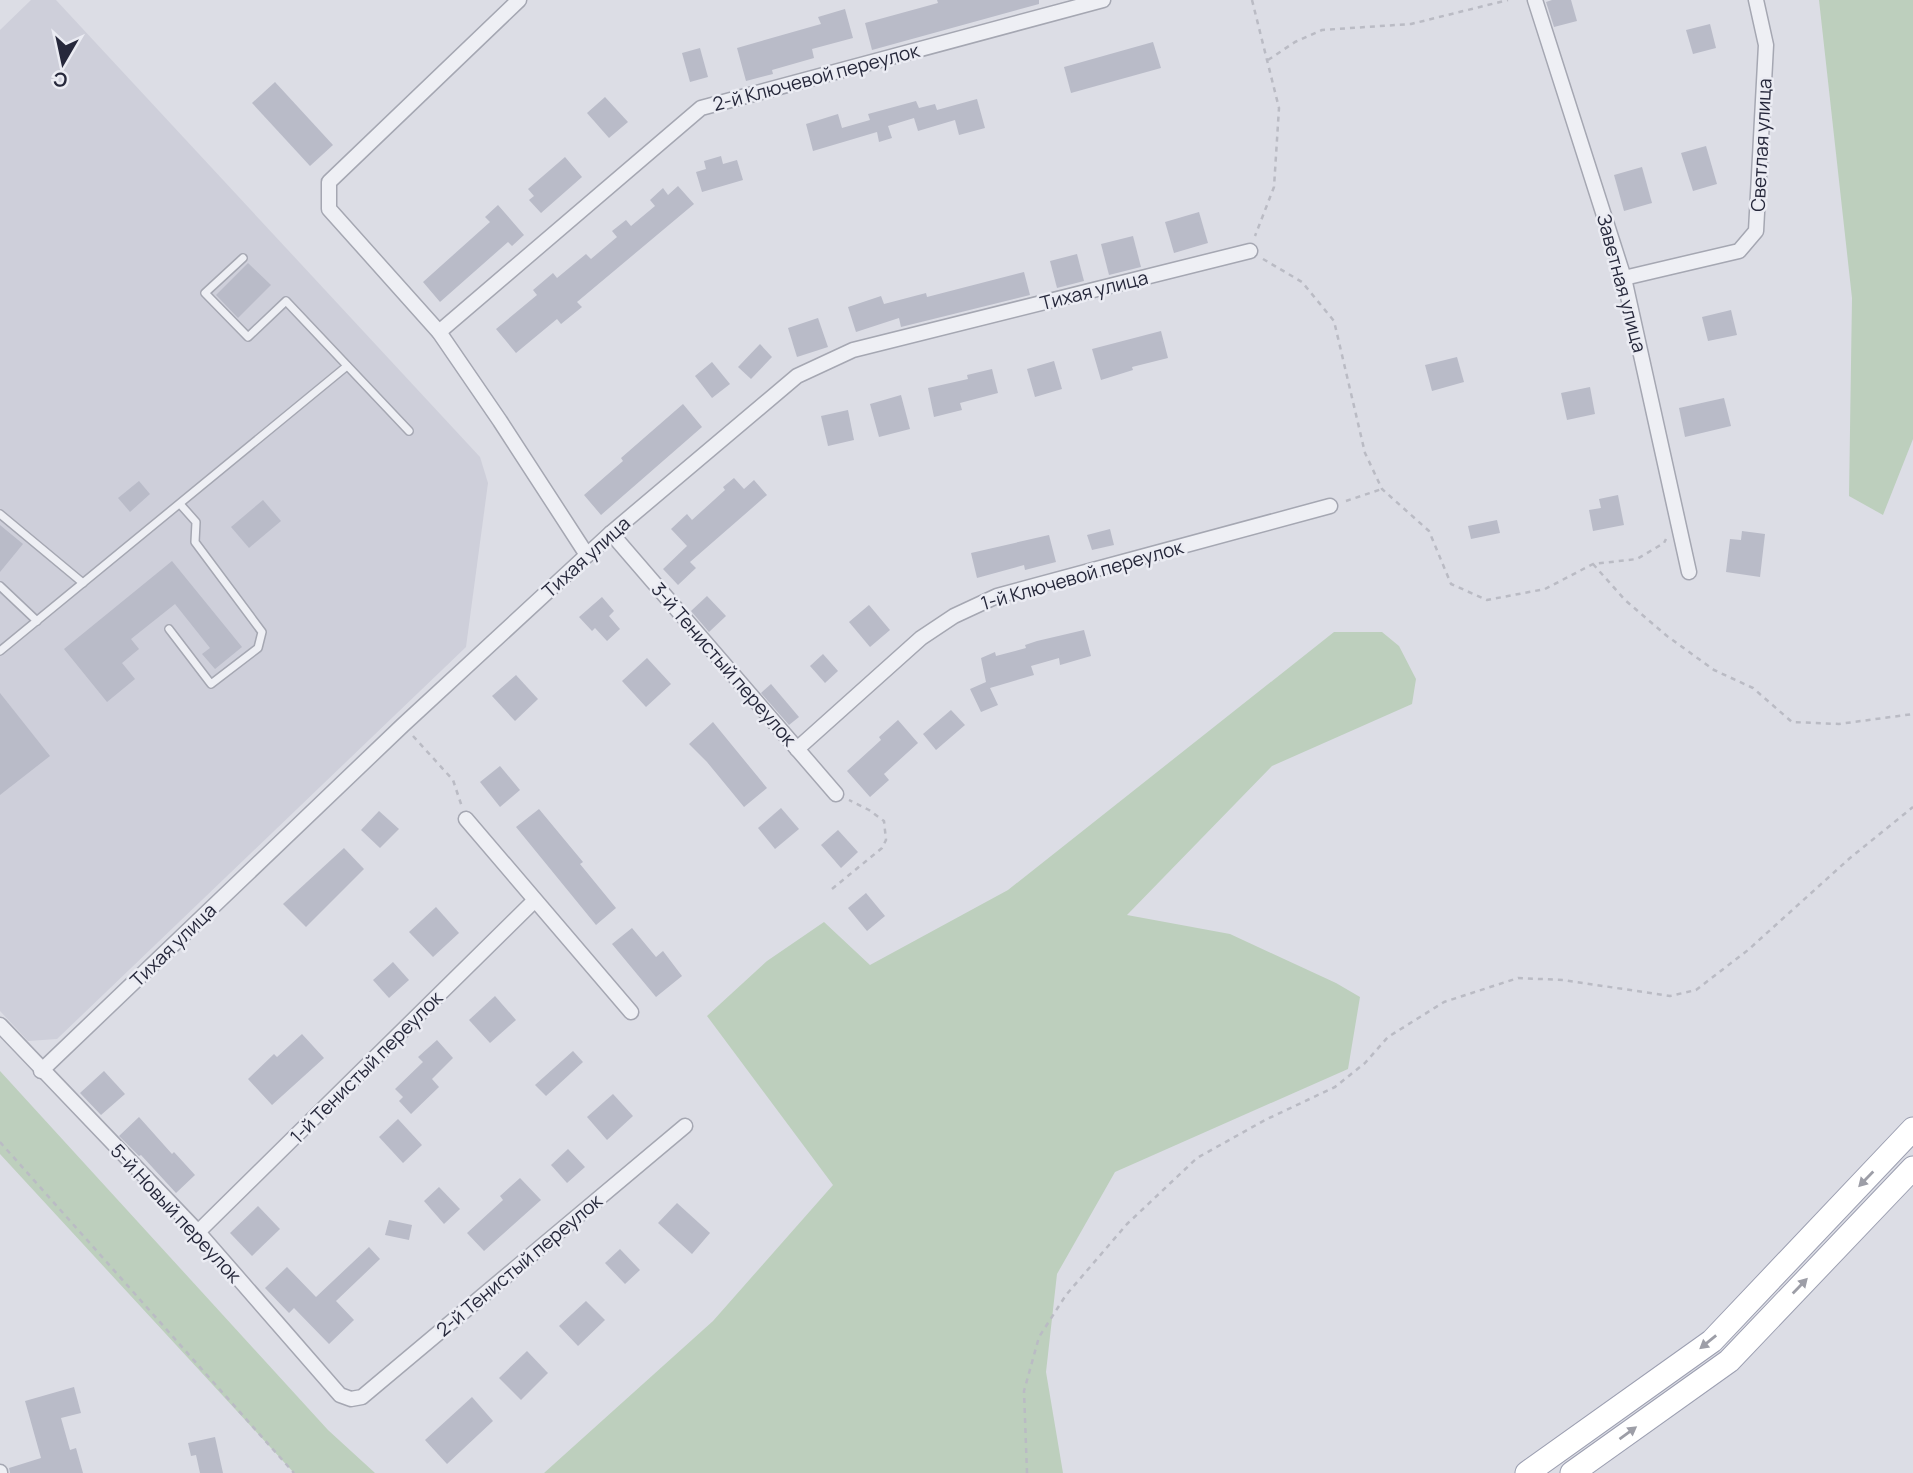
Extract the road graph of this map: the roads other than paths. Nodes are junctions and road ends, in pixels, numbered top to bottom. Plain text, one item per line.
1 (519, 0) edge
2 (1103, 0) edge
3 (1535, 0) edge
4 (1756, 0) edge
5 (1250, 251) road end
6 (243, 258) dead end
7 (1624, 278) junction
8 (439, 332) junction
9 (347, 366) junction
10 (409, 431) dead end
11 (180, 504) junction
12 (1330, 506) road end
13 (0, 514) edge
14 (611, 533) junction
15 (587, 555) junction
16 (1689, 572) dead end
17 (83, 583) junction
18 (0, 586) edge
19 (37, 621) junction
20 (169, 629) dead end
21 (0, 651) edge
22 (797, 749) junction
23 (836, 794) road end
24 (466, 819) road end
25 (534, 901) junction
26 (631, 1012) dead end
27 (0, 1026) edge
28 (6, 1043) edge
29 (41, 1071) junction
30 (685, 1126) dead end
31 (1913, 1129) edge
32 (1913, 1168) edge
33 (198, 1233) junction
34 (351, 1399) joint
35 (1527, 1473) edge
36 (1572, 1473) edge

1 - 8 street
2 - 8 street, 2-й Ключевой переулок
3 - 7 street, Заветная улица
4 - 7 street, Светлая улица
5 - 14 street, Тихая улица
6 - 9 lane
7 - 16 street, Заветная улица
8 - 15 street
9 - 10 lane
9 - 11 lane
11 - 17 lane
11 - 20 lane
12 - 22 street, 1-й Ключевой переулок
13 - 17 lane
14 - 15 street, Тихая улица
14 - 22 street, 3-й Тенистый переулок
15 - 29 street, Тихая улица
17 - 19 lane
18 - 19 lane
19 - 21 lane
22 - 23 street, 3-й Тенистый переулок
24 - 25 street
25 - 26 street
25 - 33 street, 1-й Тенистый переулок
27 - 28 street, 5-й Новый переулок
28 - 29 street, 5-й Новый переулок
29 - 33 street, 5-й Новый переулок
30 - 34 street, 2-й Тенистый переулок
31 -> 35 main road
36 -> 32 main road
33 - 34 street, 5-й Новый переулок

